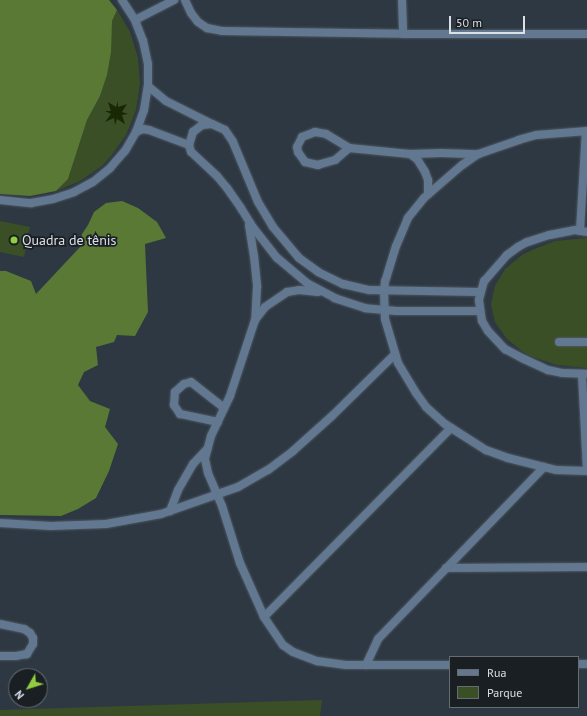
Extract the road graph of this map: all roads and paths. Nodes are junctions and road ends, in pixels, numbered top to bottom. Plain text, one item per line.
1 (122, 0) edge
2 (174, 0) edge
3 (185, 0) edge
4 (402, 0) edge
5 (135, 20) junction
6 (403, 34) junction
7 (587, 34) edge
8 (148, 86) junction
9 (212, 124) junction
10 (586, 131) edge
11 (136, 132) junction
12 (189, 145) junction
13 (349, 148) junction
14 (410, 154) junction
15 (478, 154) junction
16 (428, 194) junction
17 (0, 200) edge
18 (249, 222) junction
19 (584, 231) edge
20 (384, 291) junction
21 (480, 292) junction
22 (326, 294) junction
23 (384, 310) junction
24 (480, 311) junction
25 (255, 320) junction
26 (559, 342) dead end
27 (587, 342) edge
28 (395, 354) junction
29 (585, 374) edge
30 (224, 408) junction
31 (218, 422) junction
32 (451, 428) junction
33 (207, 448) junction
34 (544, 467) junction
35 (587, 471) edge
36 (217, 495) junction
37 (170, 512) junction
38 (0, 523) edge
39 (587, 567) edge
40 (446, 568) junction
41 (264, 617) junction
42 (0, 624) edge
43 (0, 656) edge
44 (366, 665) junction
45 (449, 665) edge

1 - 5 street
2 - 5 street
3 - 6 street
4 - 6 street
5 - 8 street
6 - 7 street
8 - 9 street
8 - 11 street
9 - 12 street
9 - 20 street
10 - 15 street
10 - 19 street
11 - 12 street
11 - 17 street
12 - 18 street
13 - 13 street
13 - 14 street
14 - 15 street
14 - 16 street
15 - 16 street
16 - 20 street
18 - 22 street
18 - 25 street
19 - 21 street
20 - 21 street
20 - 23 street
21 - 24 street
22 - 23 street
22 - 25 street
23 - 24 street
23 - 28 street
24 - 29 street
25 - 30 street
26 - 27 street
28 - 32 street
28 - 36 street
29 - 35 street
30 - 31 street
30 - 31 street
31 - 33 street
32 - 34 street
32 - 41 street
33 - 36 street
33 - 37 street
34 - 35 street
34 - 40 street
36 - 37 street
36 - 41 street
37 - 38 street
39 - 40 street
40 - 44 street
41 - 44 street
42 - 43 street
44 - 45 street

